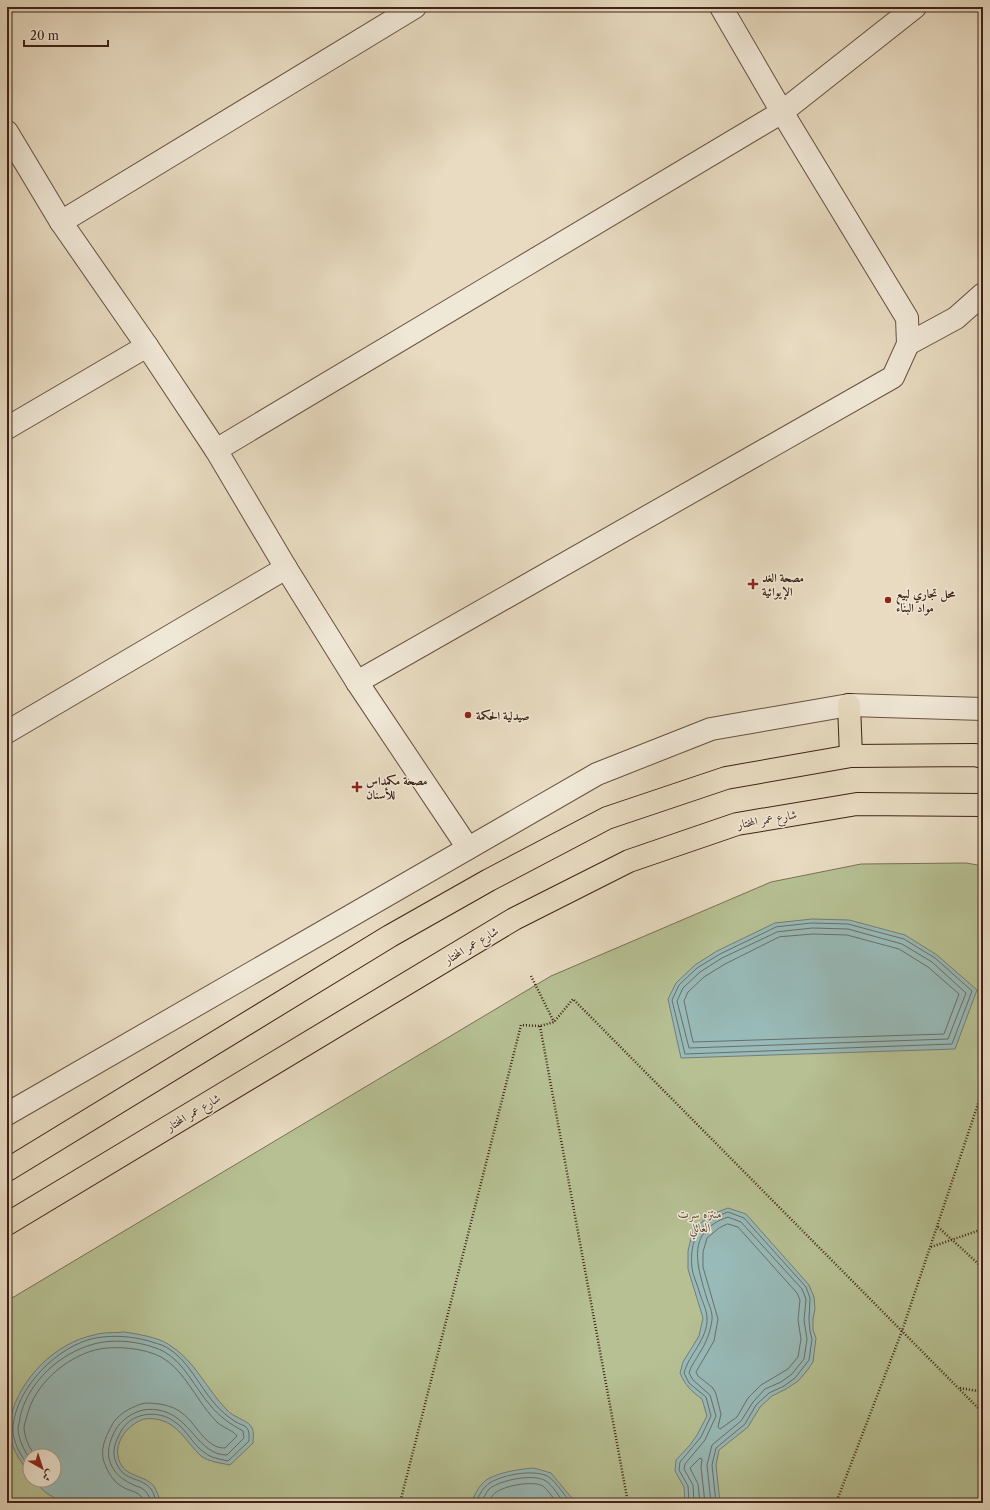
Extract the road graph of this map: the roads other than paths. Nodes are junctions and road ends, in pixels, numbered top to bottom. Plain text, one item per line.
1 (415, 7) edge
2 (721, 7) edge
3 (915, 7) edge
4 (782, 112) junction
5 (7, 132) edge
6 (61, 222) junction
7 (983, 294) edge
8 (908, 344) junction
9 (147, 346) junction
10 (7, 428) edge
11 (216, 450) junction
12 (286, 568) junction
13 (357, 682) junction
14 (849, 705) junction
15 (983, 709) edge
16 (7, 732) edge
17 (851, 756) junction
18 (983, 757) edge
19 (983, 806) edge
20 (468, 848) junction
21 (7, 1114) edge
22 (7, 1170) edge
23 (7, 1224) edge

1 - 6 street
2 - 4 street
3 - 4 street
4 - 8 street
4 - 11 street
5 - 6 street
6 - 9 street
7 - 8 street
8 - 13 street
9 - 10 street
9 - 11 street
11 - 12 street
12 - 13 street
12 - 16 street
13 - 20 street
14 - 15 street
14 - 17 main road
14 - 20 street
17 - 18 main road
17 - 22 main road
19 - 23 main road, شارع عمر المختار
20 - 21 street

